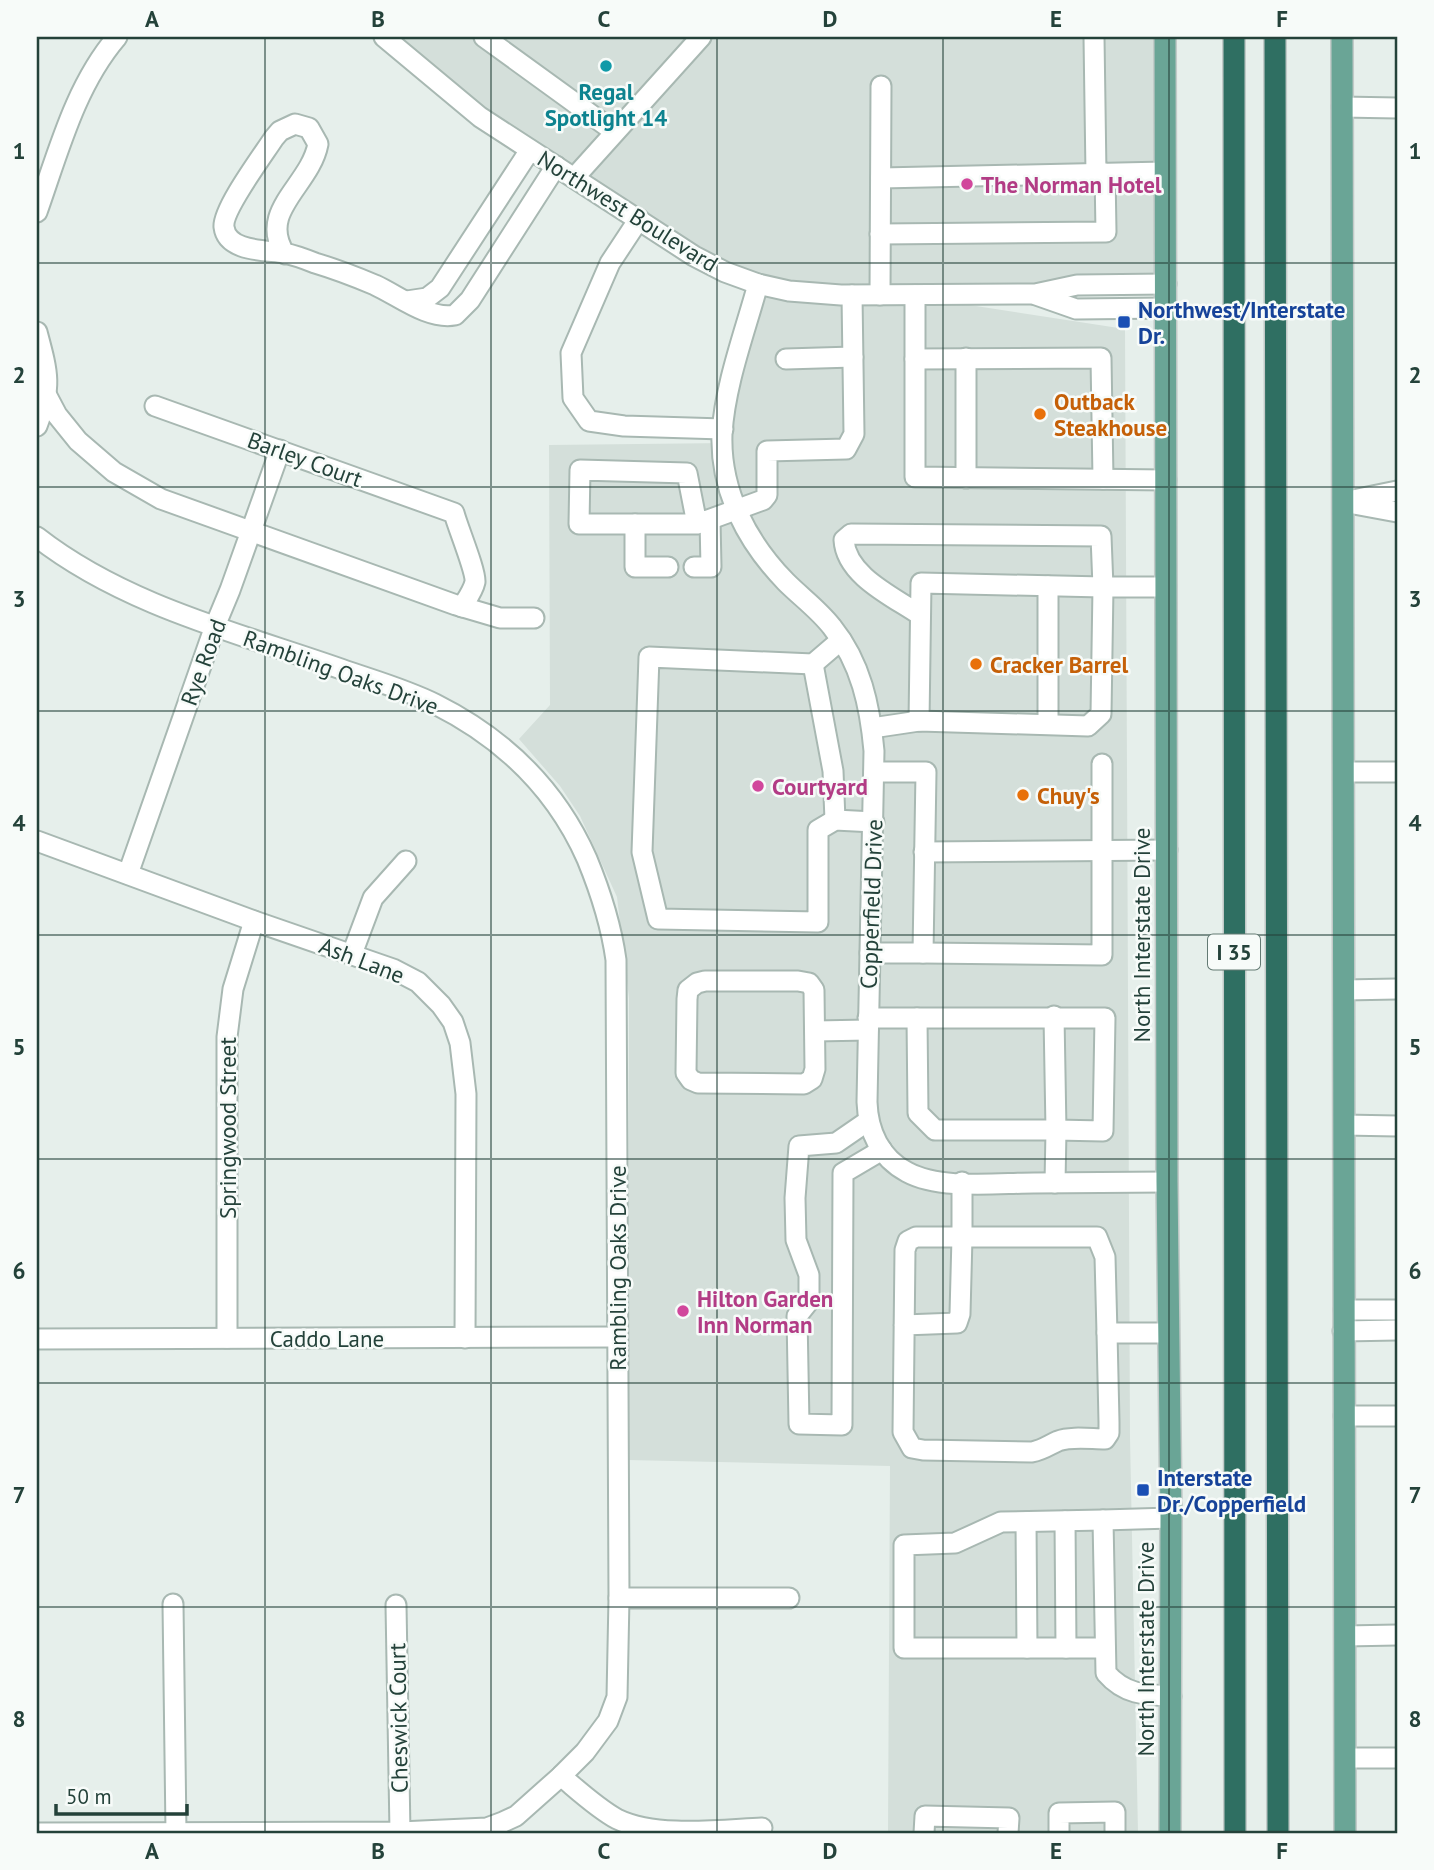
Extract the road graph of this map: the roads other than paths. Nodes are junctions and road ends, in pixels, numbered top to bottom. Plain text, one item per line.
1 (117, 37) edge
2 (384, 37) edge
3 (484, 37) edge
4 (701, 37) edge
5 (1094, 37) edge
6 (1165, 37) edge
7 (1232, 37) edge
8 (1275, 37) edge
9 (1342, 37) edge
10 (881, 86) dead end
11 (1342, 107) junction
12 (1397, 107) edge
13 (615, 132) junction
14 (530, 150) junction
15 (556, 166) junction
16 (1166, 172) junction
17 (1101, 174) junction
18 (574, 178) junction
19 (881, 178) junction
20 (37, 212) edge
21 (639, 219) junction
22 (880, 234) junction
23 (285, 254) junction
24 (758, 284) junction
25 (1166, 284) junction
26 (1035, 294) junction
27 (880, 295) junction
28 (915, 295) junction
29 (852, 296) junction
30 (407, 301) junction
31 (1166, 308) junction
32 (37, 332) edge
33 (853, 357) junction
34 (966, 358) junction
35 (786, 359) dead end
36 (915, 359) junction
37 (47, 396) junction
38 (155, 406) dead end
39 (37, 426) edge
40 (723, 429) junction
41 (280, 450) junction
42 (966, 478) junction
43 (1103, 479) junction
44 (1166, 480) junction
45 (1397, 491) edge
46 (1343, 502) junction
47 (737, 511) junction
48 (1397, 512) edge
49 (704, 522) junction
50 (635, 524) junction
51 (251, 533) junction
52 (37, 537) edge
53 (668, 567) dead end
54 (694, 567) dead end
55 (1048, 586) junction
56 (1103, 587) junction
57 (1166, 587) junction
58 (462, 607) junction
59 (920, 615) junction
60 (534, 618) dead end
61 (215, 626) junction
62 (841, 640) junction
63 (813, 664) junction
64 (919, 722) junction
65 (1048, 724) junction
66 (872, 728) junction
67 (1102, 764) dead end
68 (874, 772) junction
69 (1344, 772) junction
70 (1397, 772) edge
71 (835, 820) junction
72 (874, 822) junction
73 (37, 841) edge
74 (1167, 850) junction
75 (1102, 851) junction
76 (924, 852) junction
77 (406, 861) dead end
78 (128, 874) junction
79 (254, 921) junction
80 (870, 953) junction
81 (923, 953) junction
82 (352, 954) junction
83 (1397, 989) edge
84 (1344, 990) junction
85 (1054, 1016) junction
86 (917, 1018) junction
87 (868, 1024) junction
88 (814, 1031) junction
89 (868, 1121) junction
90 (1344, 1125) junction
91 (1397, 1126) edge
92 (1056, 1130) junction
93 (882, 1150) junction
94 (962, 1182) junction
95 (1167, 1182) junction
96 (1055, 1183) junction
97 (962, 1237) junction
98 (1397, 1310) edge
99 (1344, 1320) junction
100 (904, 1325) junction
101 (1397, 1330) edge
102 (1107, 1333) junction
103 (1168, 1333) junction
104 (617, 1337) junction
105 (227, 1338) junction
106 (465, 1338) junction
107 (37, 1339) edge
108 (1344, 1416) junction
109 (1397, 1416) edge
110 (1171, 1518) junction
111 (1065, 1521) junction
112 (1103, 1521) junction
113 (1026, 1522) junction
114 (619, 1598) junction
115 (789, 1598) dead end
116 (173, 1604) dead end
117 (396, 1605) dead end
118 (1397, 1635) edge
119 (1345, 1636) junction
120 (1027, 1648) junction
121 (1066, 1648) junction
122 (1105, 1648) junction
123 (1171, 1696) junction
124 (1345, 1758) junction
125 (1397, 1758) edge
126 (561, 1776) junction
127 (762, 1828) dead end
128 (176, 1832) edge
129 (400, 1832) edge
130 (37, 1833) edge
131 (924, 1833) edge
132 (1008, 1833) edge
133 (1059, 1833) edge
134 (1115, 1833) edge
135 (1170, 1833) edge
136 (1235, 1833) edge
137 (1278, 1833) edge
138 (1345, 1833) edge

1 - 20 street
2 - 14 street, Northwest Boulevard
3 - 13 street
4 - 13 street
5 - 17 street
6 - 16 main road, North Interstate Drive
7 - 136 highway, I 35
8 - 137 highway, I 35
9 - 11 main road
10 - 19 street
11 - 12 street
11 - 46 main road
13 - 18 street
14 - 15 street, Northwest Boulevard
14 - 30 street
15 - 18 street, Northwest Boulevard
15 - 30 street
16 - 17 street
16 - 25 main road, North Interstate Drive
17 - 19 street
17 - 22 street
18 - 21 street, Northwest Boulevard
19 - 22 street
21 - 24 street, Northwest Boulevard
21 - 40 street
22 - 27 street
23 - 23 street
23 - 30 street
24 - 29 street, Northwest Boulevard
24 - 40 street, Copperfield Drive
25 - 26 street, Northwest Boulevard
25 - 31 main road, North Interstate Drive
26 - 28 street, Northwest Boulevard
26 - 31 street, Northwest Boulevard
27 - 28 street, Northwest Boulevard
27 - 29 street, Northwest Boulevard
28 - 36 street
29 - 33 street
31 - 44 main road, North Interstate Drive
32 - 37 street
33 - 35 street
33 - 47 street
34 - 36 street
34 - 42 street
34 - 43 street
36 - 42 street
37 - 39 street
37 - 51 street
38 - 41 street, Barley Court
40 - 47 street, Copperfield Drive
41 - 51 street, Rye Road
41 - 58 street, Barley Court
42 - 43 street
43 - 44 street
44 - 57 main road, North Interstate Drive
45 - 46 street
46 - 48 street
46 - 69 main road
47 - 49 street
47 - 62 street, Copperfield Drive
49 - 50 street
49 - 50 street
49 - 54 street
50 - 53 street
51 - 58 street
51 - 61 street, Rye Road
52 - 61 street, Rambling Oaks Drive
55 - 56 street
55 - 59 street
55 - 65 street
56 - 57 street
56 - 59 street
56 - 65 street
57 - 74 main road, North Interstate Drive
58 - 60 street
59 - 64 street
61 - 78 street, Rye Road
61 - 104 street, Rambling Oaks Drive
62 - 63 street
62 - 66 street, Copperfield Drive
63 - 71 street
63 - 71 street
64 - 65 street
64 - 66 street
66 - 68 street, Copperfield Drive
67 - 75 street
68 - 72 street, Copperfield Drive
68 - 76 street
69 - 70 street
69 - 84 main road
71 - 72 street
72 - 80 street, Copperfield Drive
73 - 78 street, Ash Lane
74 - 75 street
74 - 95 main road, North Interstate Drive
75 - 76 street
75 - 81 street
76 - 81 street
77 - 82 street
78 - 79 street, Ash Lane
79 - 82 street, Ash Lane
79 - 105 street, Springwood Street
80 - 81 street
80 - 87 street, Copperfield Drive
82 - 106 street, Ash Lane
83 - 84 street
84 - 90 main road
85 - 86 street
85 - 92 street
85 - 92 street
86 - 87 street
86 - 92 street
87 - 88 street
87 - 89 street, Copperfield Drive
88 - 88 street
89 - 93 street, Copperfield Drive
89 - 93 street
90 - 91 street
90 - 99 main road
92 - 96 street
93 - 94 street, Copperfield Drive
94 - 96 street, Copperfield Drive
94 - 97 street
95 - 96 street, Copperfield Drive
95 - 103 main road, North Interstate Drive
97 - 100 street
97 - 100 street
97 - 102 street
98 - 99 street
99 - 101 street
99 - 108 main road
100 - 102 street
102 - 103 street
103 - 110 main road, North Interstate Drive
104 - 106 street, Caddo Lane
104 - 114 street, Rambling Oaks Drive
105 - 106 street, Caddo Lane
105 - 107 street, Caddo Lane
108 - 109 street
108 - 119 main road
110 - 112 street
110 - 123 main road, North Interstate Drive
111 - 112 street
111 - 113 street
111 - 121 street
112 - 122 street
113 - 120 street
113 - 120 street
114 - 115 street
114 - 126 street, Rambling Oaks Drive
116 - 128 street
117 - 129 street, Cheswick Court
118 - 119 street
119 - 124 main road
120 - 121 street
121 - 122 street
122 - 123 street
123 - 135 main road, North Interstate Drive
124 - 125 street
124 - 138 main road
126 - 127 street
126 - 129 street, Rambling Oaks Drive
128 - 129 street, Rambling Oaks Drive
128 - 130 street, Rambling Oaks Drive
131 - 132 street
133 - 134 street

